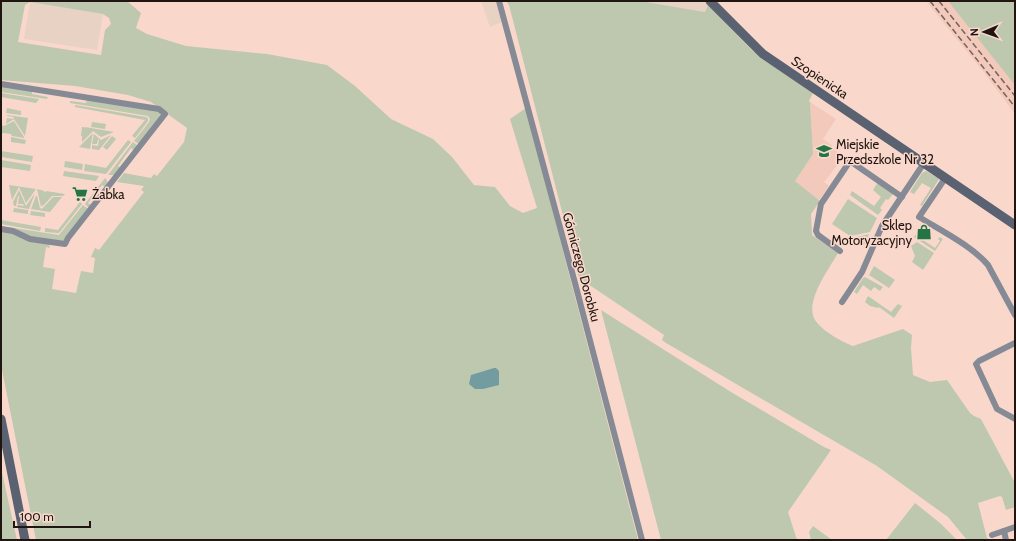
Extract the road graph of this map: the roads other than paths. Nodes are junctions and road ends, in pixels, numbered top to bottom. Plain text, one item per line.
1 (499, 1) edge
2 (710, 1) edge
3 (1, 84) edge
4 (924, 163) junction
5 (946, 177) junction
6 (902, 197) junction
7 (1015, 224) edge
8 (1, 229) edge
9 (840, 251) dead end
10 (842, 302) dead end
11 (1015, 315) edge
12 (1015, 343) edge
13 (1, 419) edge
14 (1015, 419) edge
15 (1015, 527) edge
16 (1004, 531) junction
17 (992, 535) dead end
18 (25, 540) edge
19 (642, 540) edge
20 (1006, 540) edge

1 - 19 street, Górniczego Dorobku
2 - 4 street, Szopienicka
3 - 8 street
4 - 5 street, Szopienicka
4 - 6 street
5 - 7 street, Szopienicka
5 - 11 street
6 - 9 street
6 - 10 street
12 - 14 street
13 - 18 street
15 - 16 street
16 - 17 street
16 - 20 street

